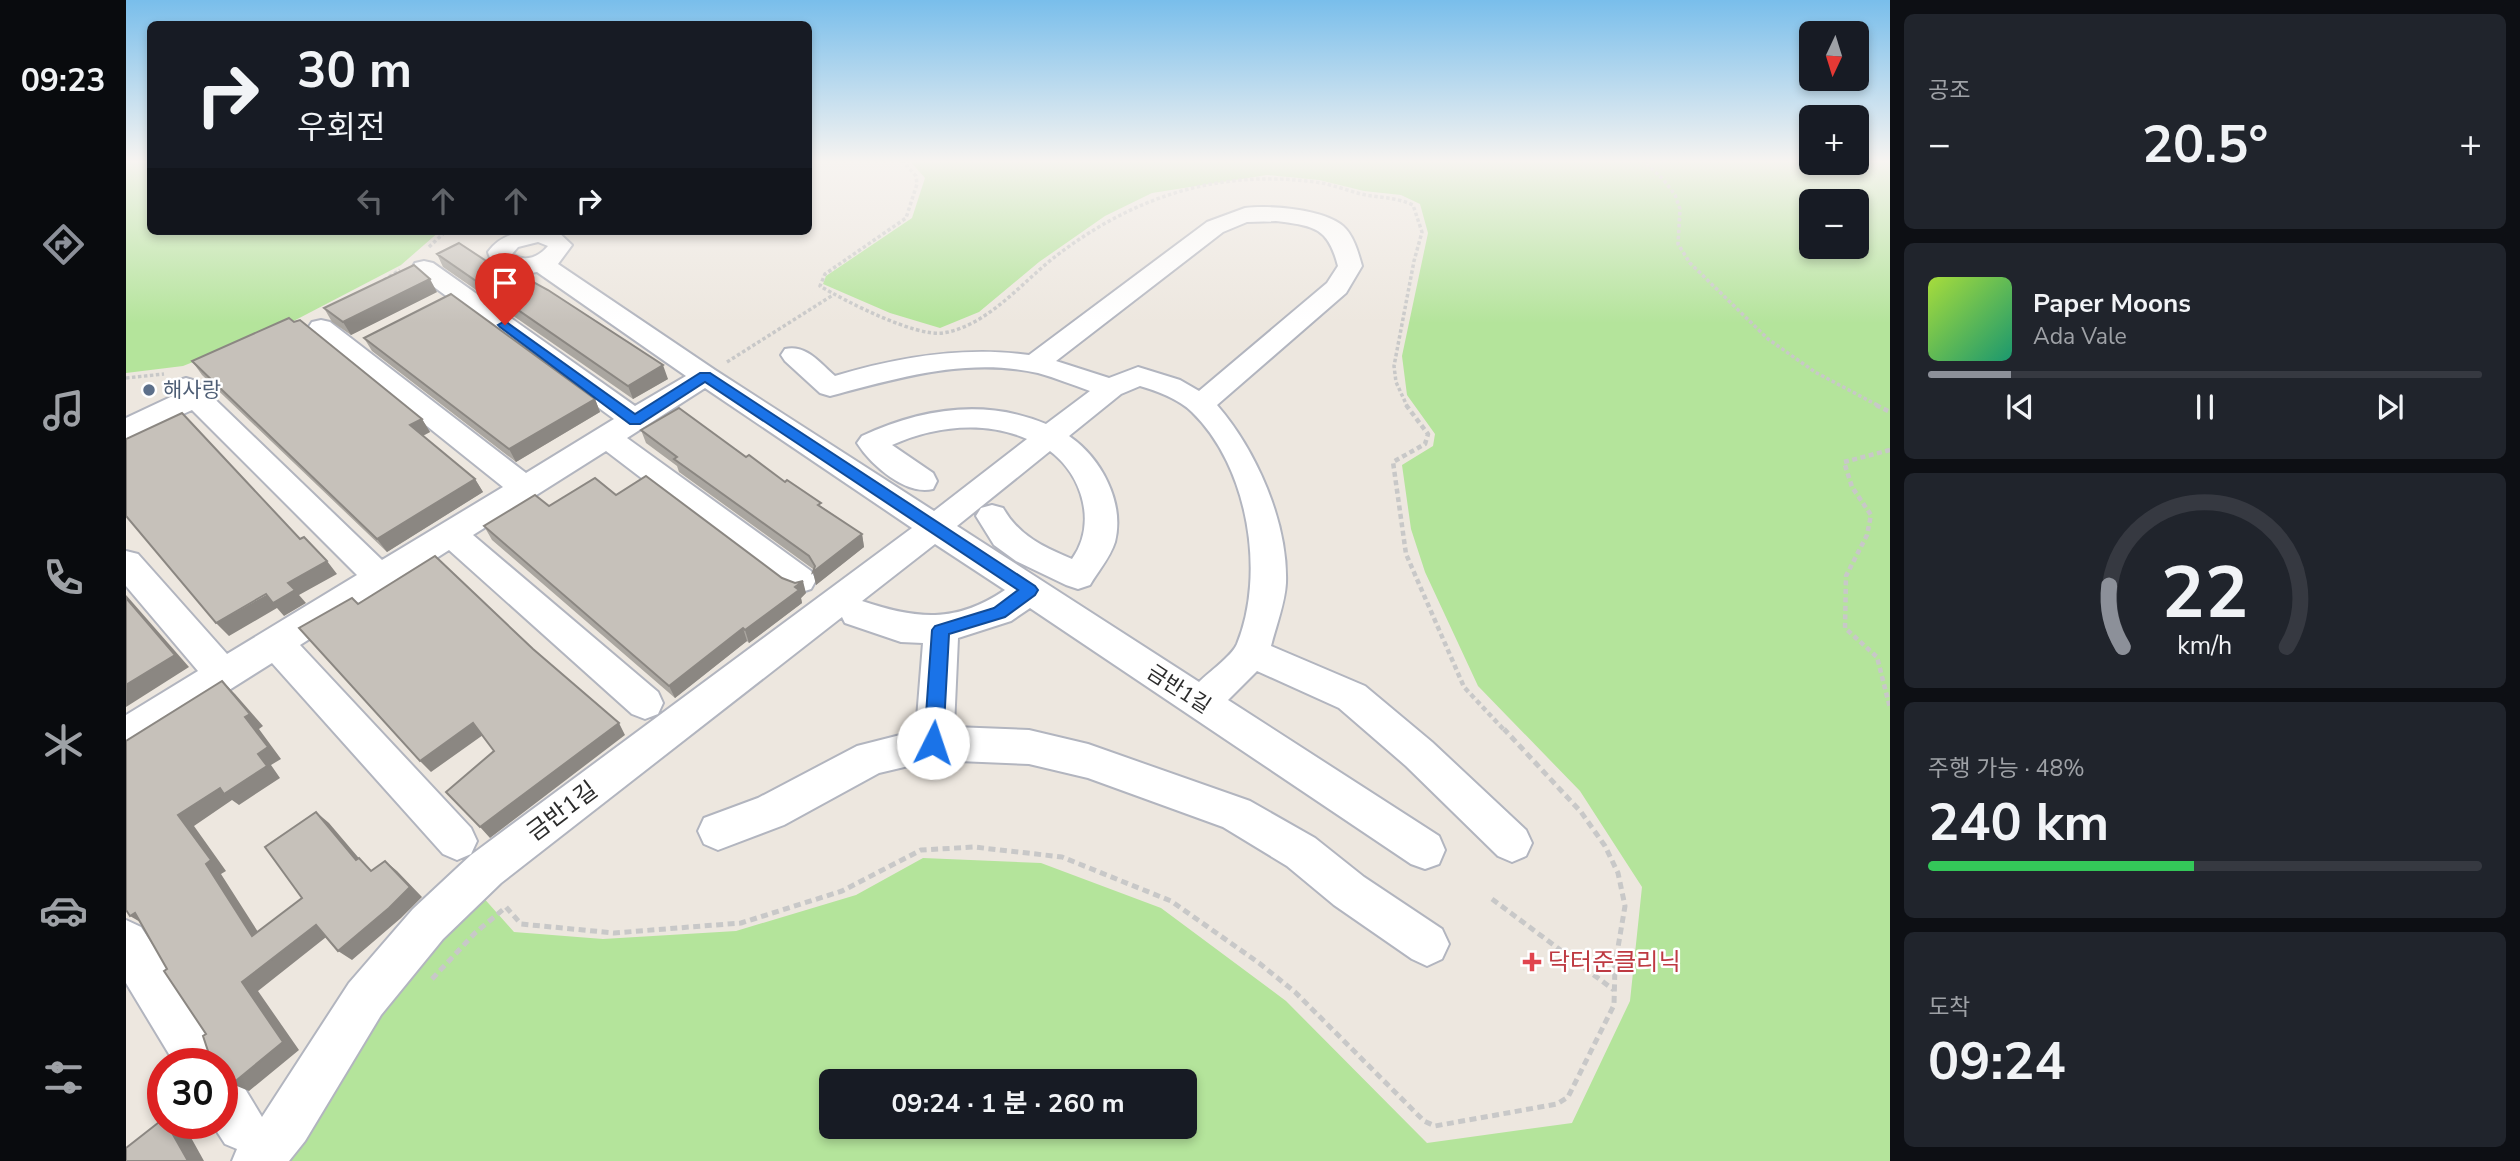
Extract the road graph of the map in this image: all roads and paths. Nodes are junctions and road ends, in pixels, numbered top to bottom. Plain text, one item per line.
1 (907, 214) edge
2 (1117, 214) edge
3 (1416, 214) edge
4 (1677, 214) edge
5 (443, 235) edge
6 (421, 260) junction
7 (540, 263) dead end
8 (375, 285) edge
9 (461, 293) junction
10 (833, 295) junction
11 (436, 305) edge
12 (321, 328) dead end
13 (794, 355) dead end
14 (1034, 364) junction
15 (705, 376) junction
16 (126, 378) edge
17 (184, 385) junction
18 (1111, 388) junction
19 (1201, 404) junction
20 (1890, 412) edge
21 (635, 420) junction
22 (126, 430) edge
23 (1051, 437) junction
24 (608, 438) junction
25 (1890, 450) edge
26 (922, 481) dead end
27 (525, 488) junction
28 (992, 516) dead end
29 (934, 527) junction
30 (451, 534) junction
31 (126, 563) edge
32 (380, 578) junction
33 (799, 580) edge
34 (1030, 590) junction
35 (857, 613) dead end
36 (941, 630) junction
37 (275, 642) junction
38 (1251, 653) junction
39 (222, 674) junction
40 (645, 703) dead end
41 (1201, 703) junction
42 (1890, 708) edge
43 (126, 735) edge
44 (933, 743) junction
45 (718, 831) dead end
46 (457, 841) dead end
47 (1512, 844) dead end
48 (1424, 850) dead end
49 (1492, 899) dead end
50 (126, 943) edge
51 (1427, 944) dead end
52 (431, 980) dead end
53 (1615, 991) junction
54 (192, 1048) edge
55 (240, 1128) edge

1 - 10 path
2 - 10 path
3 - 53 path
4 - 20 path
5 - 6 path
6 - 8 path
6 - 9 street
7 - 15 street, 금반1길
9 - 11 street
9 - 21 street
10 - 15 path
12 - 27 street
13 - 14 street
14 - 18 street
14 - 19 street
15 - 21 street
15 - 29 street, 금반1길
16 - 17 path
17 - 22 street
17 - 32 street
18 - 19 street
18 - 23 street
19 - 38 street
21 - 24 street
23 - 26 street
23 - 28 street
23 - 29 street
24 - 27 street
24 - 33 street
25 - 42 path
27 - 30 street
29 - 34 street, 금반1길
29 - 55 street, 금반1길
30 - 32 street
30 - 40 street
31 - 39 street
32 - 37 street
34 - 36 street
34 - 41 street, 금반1길
35 - 36 street
36 - 44 street
37 - 39 street
37 - 46 street
38 - 41 street
38 - 47 street
39 - 43 street
41 - 48 street, 금반1길
44 - 45 street
44 - 51 street
49 - 53 path
50 - 54 street
52 - 53 path

